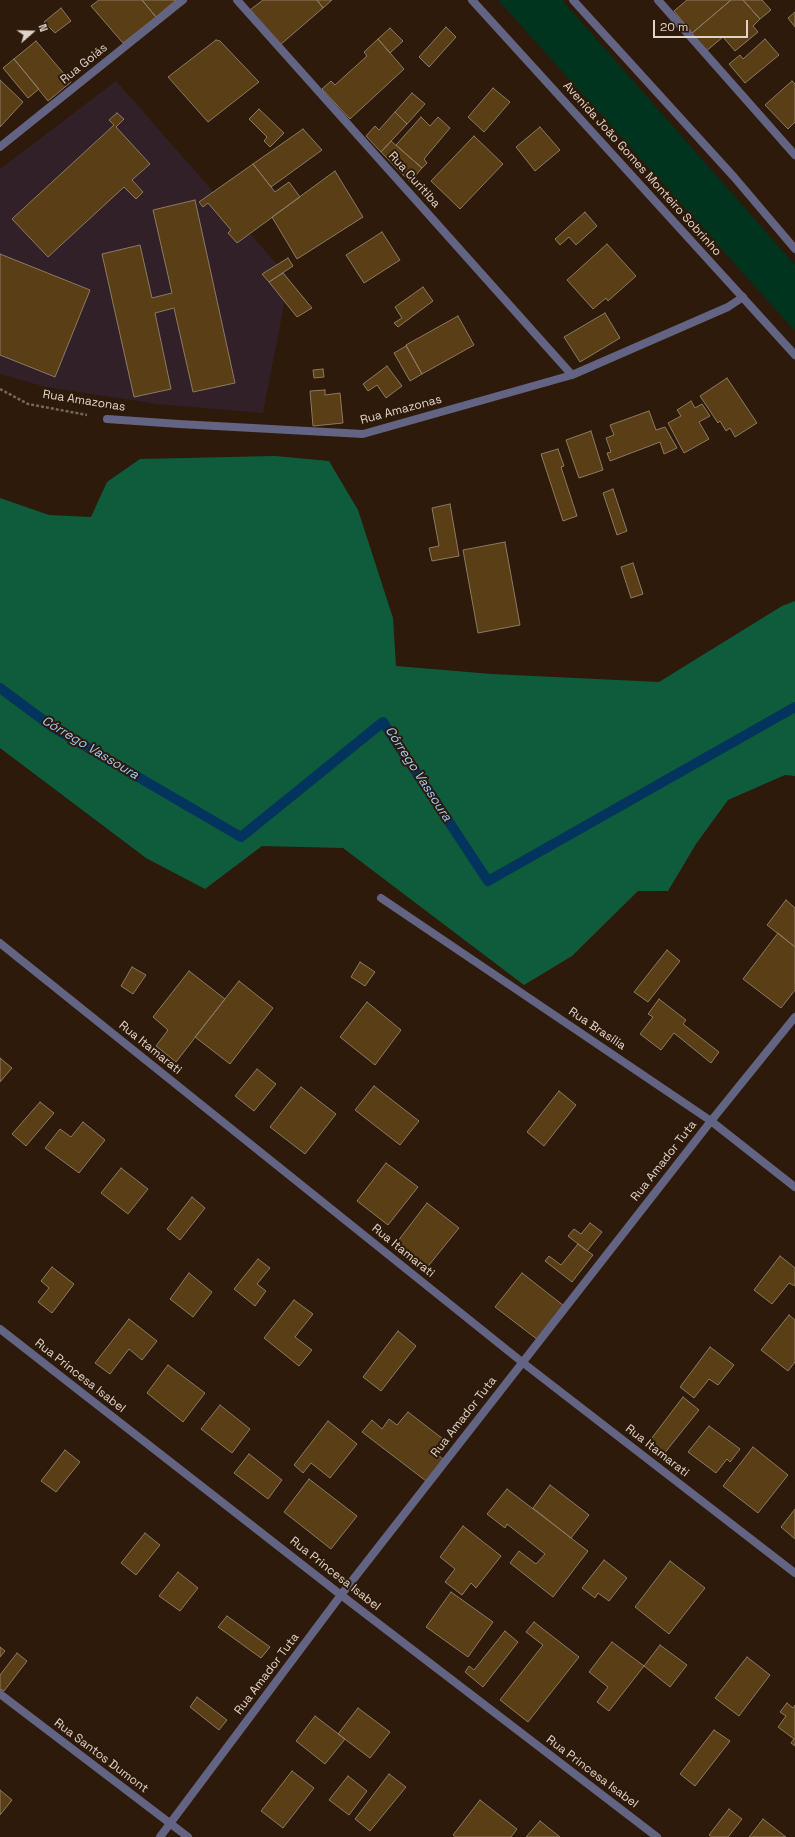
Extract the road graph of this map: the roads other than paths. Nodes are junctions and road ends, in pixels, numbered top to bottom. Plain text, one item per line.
1 (183, 0) edge
2 (238, 0) edge
3 (472, 0) edge
4 (573, 0) edge
5 (658, 0) edge
6 (0, 146) edge
7 (795, 155) edge
8 (794, 245) edge
9 (743, 297) junction
10 (795, 355) edge
11 (572, 375) junction
12 (107, 418) road end
13 (381, 898) dead end
14 (0, 943) edge
15 (795, 1016) edge
16 (711, 1121) junction
17 (795, 1188) edge
18 (0, 1329) edge
19 (522, 1362) junction
20 (795, 1573) edge
21 (341, 1594) junction
22 (0, 1694) edge
23 (170, 1823) junction
24 (160, 1837) edge
25 (188, 1837) edge
26 (657, 1837) edge

1 - 6 street, Rua Goiás
2 - 11 street, Rua Curitiba
3 - 9 street, Avenida João Gomes Monteiro Sobrinho
4 - 8 street
5 - 7 street
9 - 10 street, Avenida João Gomes Monteiro Sobrinho
9 - 11 street, Rua Amazonas
11 - 12 street, Rua Amazonas
13 - 16 street, Rua Brasília
14 - 19 street, Rua Itamarati
15 - 16 street, Rua Amador Tuta
16 - 17 street, Rua Brasília
16 - 19 street, Rua Amador Tuta
18 - 21 street, Rua Princesa Isabel
19 - 20 street, Rua Itamarati
19 - 21 street, Rua Amador Tuta
21 - 23 street, Rua Amador Tuta
21 - 26 street, Rua Princesa Isabel
22 - 23 street, Rua Santos Dumont
23 - 24 street, Rua Amador Tuta
23 - 25 street, Rua Santos Dumont

